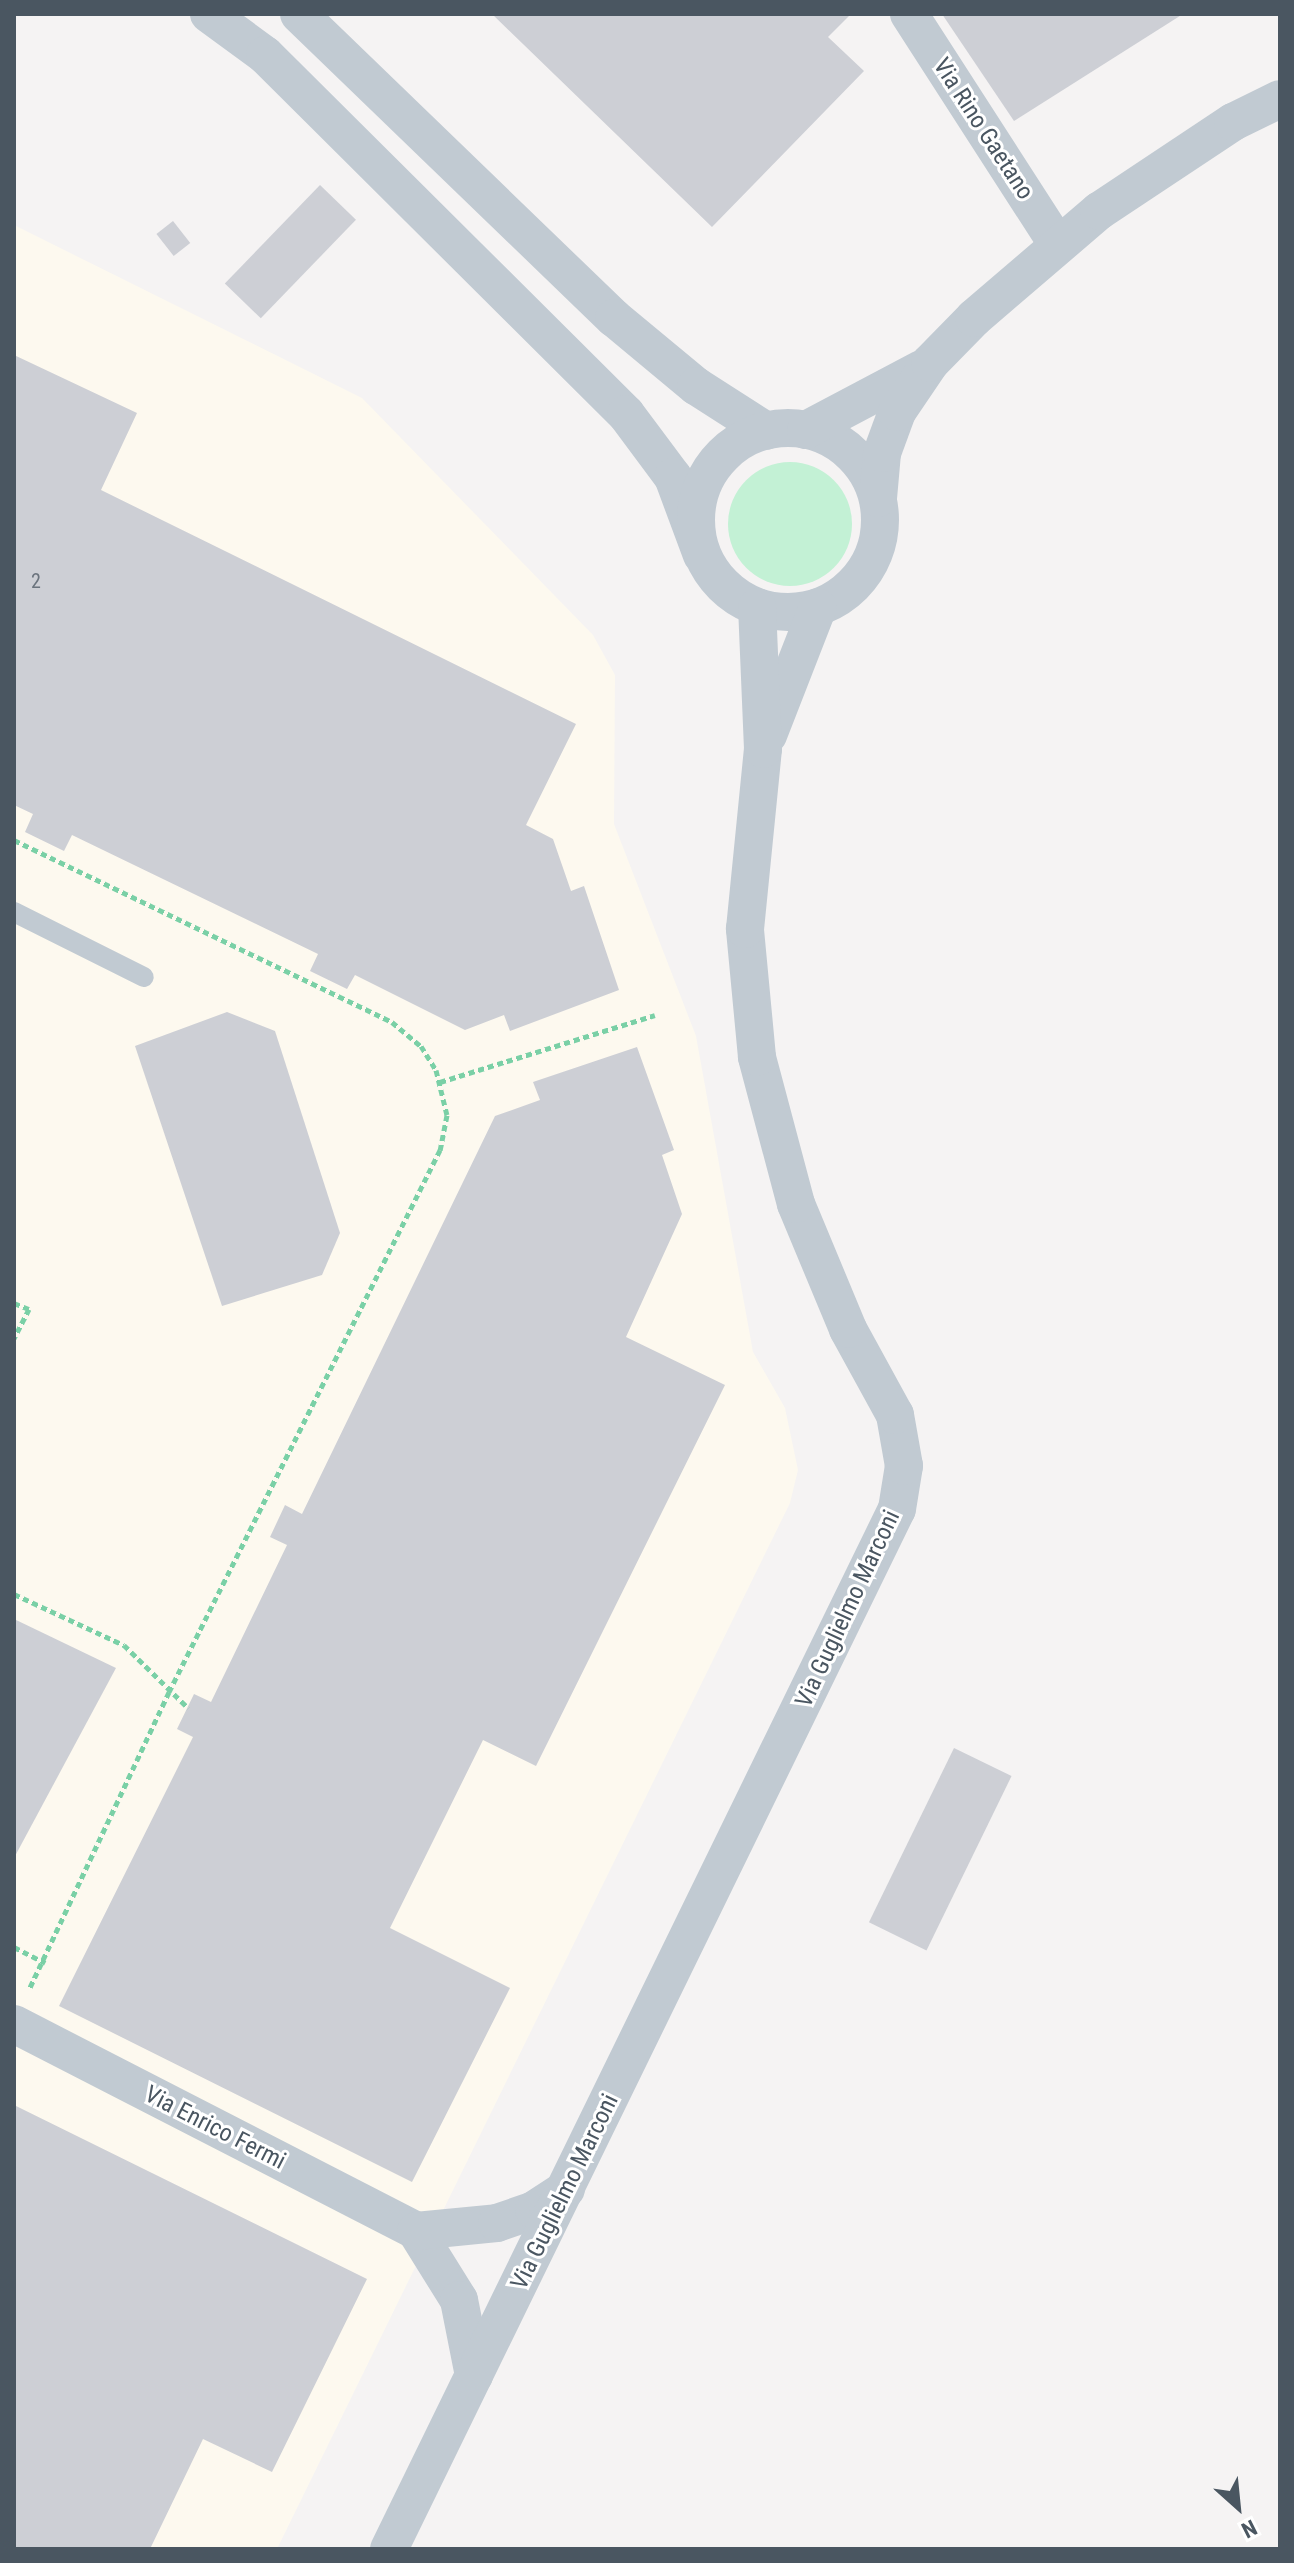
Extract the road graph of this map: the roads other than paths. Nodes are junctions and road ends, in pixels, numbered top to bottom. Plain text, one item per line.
1 (209, 14) edge
2 (299, 14) edge
3 (909, 14) edge
4 (1280, 99) edge
5 (1057, 244) junction
6 (930, 363) junction
7 (806, 430) junction
8 (766, 431) junction
9 (878, 498) junction
10 (702, 555) junction
11 (757, 607) junction
12 (818, 607) junction
13 (763, 749) junction
14 (14, 912) edge
15 (144, 977) dead end
16 (18, 2012) edge
17 (566, 2189) junction
18 (416, 2231) junction
19 (474, 2376) junction
20 (389, 2549) edge

1 - 10 street
2 - 8 street
3 - 5 street, Via Rino Gaetano
4 - 5 street
5 - 6 street
6 - 7 street
6 - 9 street
7 - 8 street
7 - 9 street
8 - 10 street
9 - 12 street
10 - 11 street
11 - 12 street
11 - 13 street
12 - 13 street
13 - 17 street, Via Guglielmo Marconi
14 - 15 lane
16 - 18 street, Via Enrico Fermi
17 - 18 street
17 - 19 street, Via Guglielmo Marconi
18 - 19 street
19 - 20 street, Via Guglielmo Marconi

